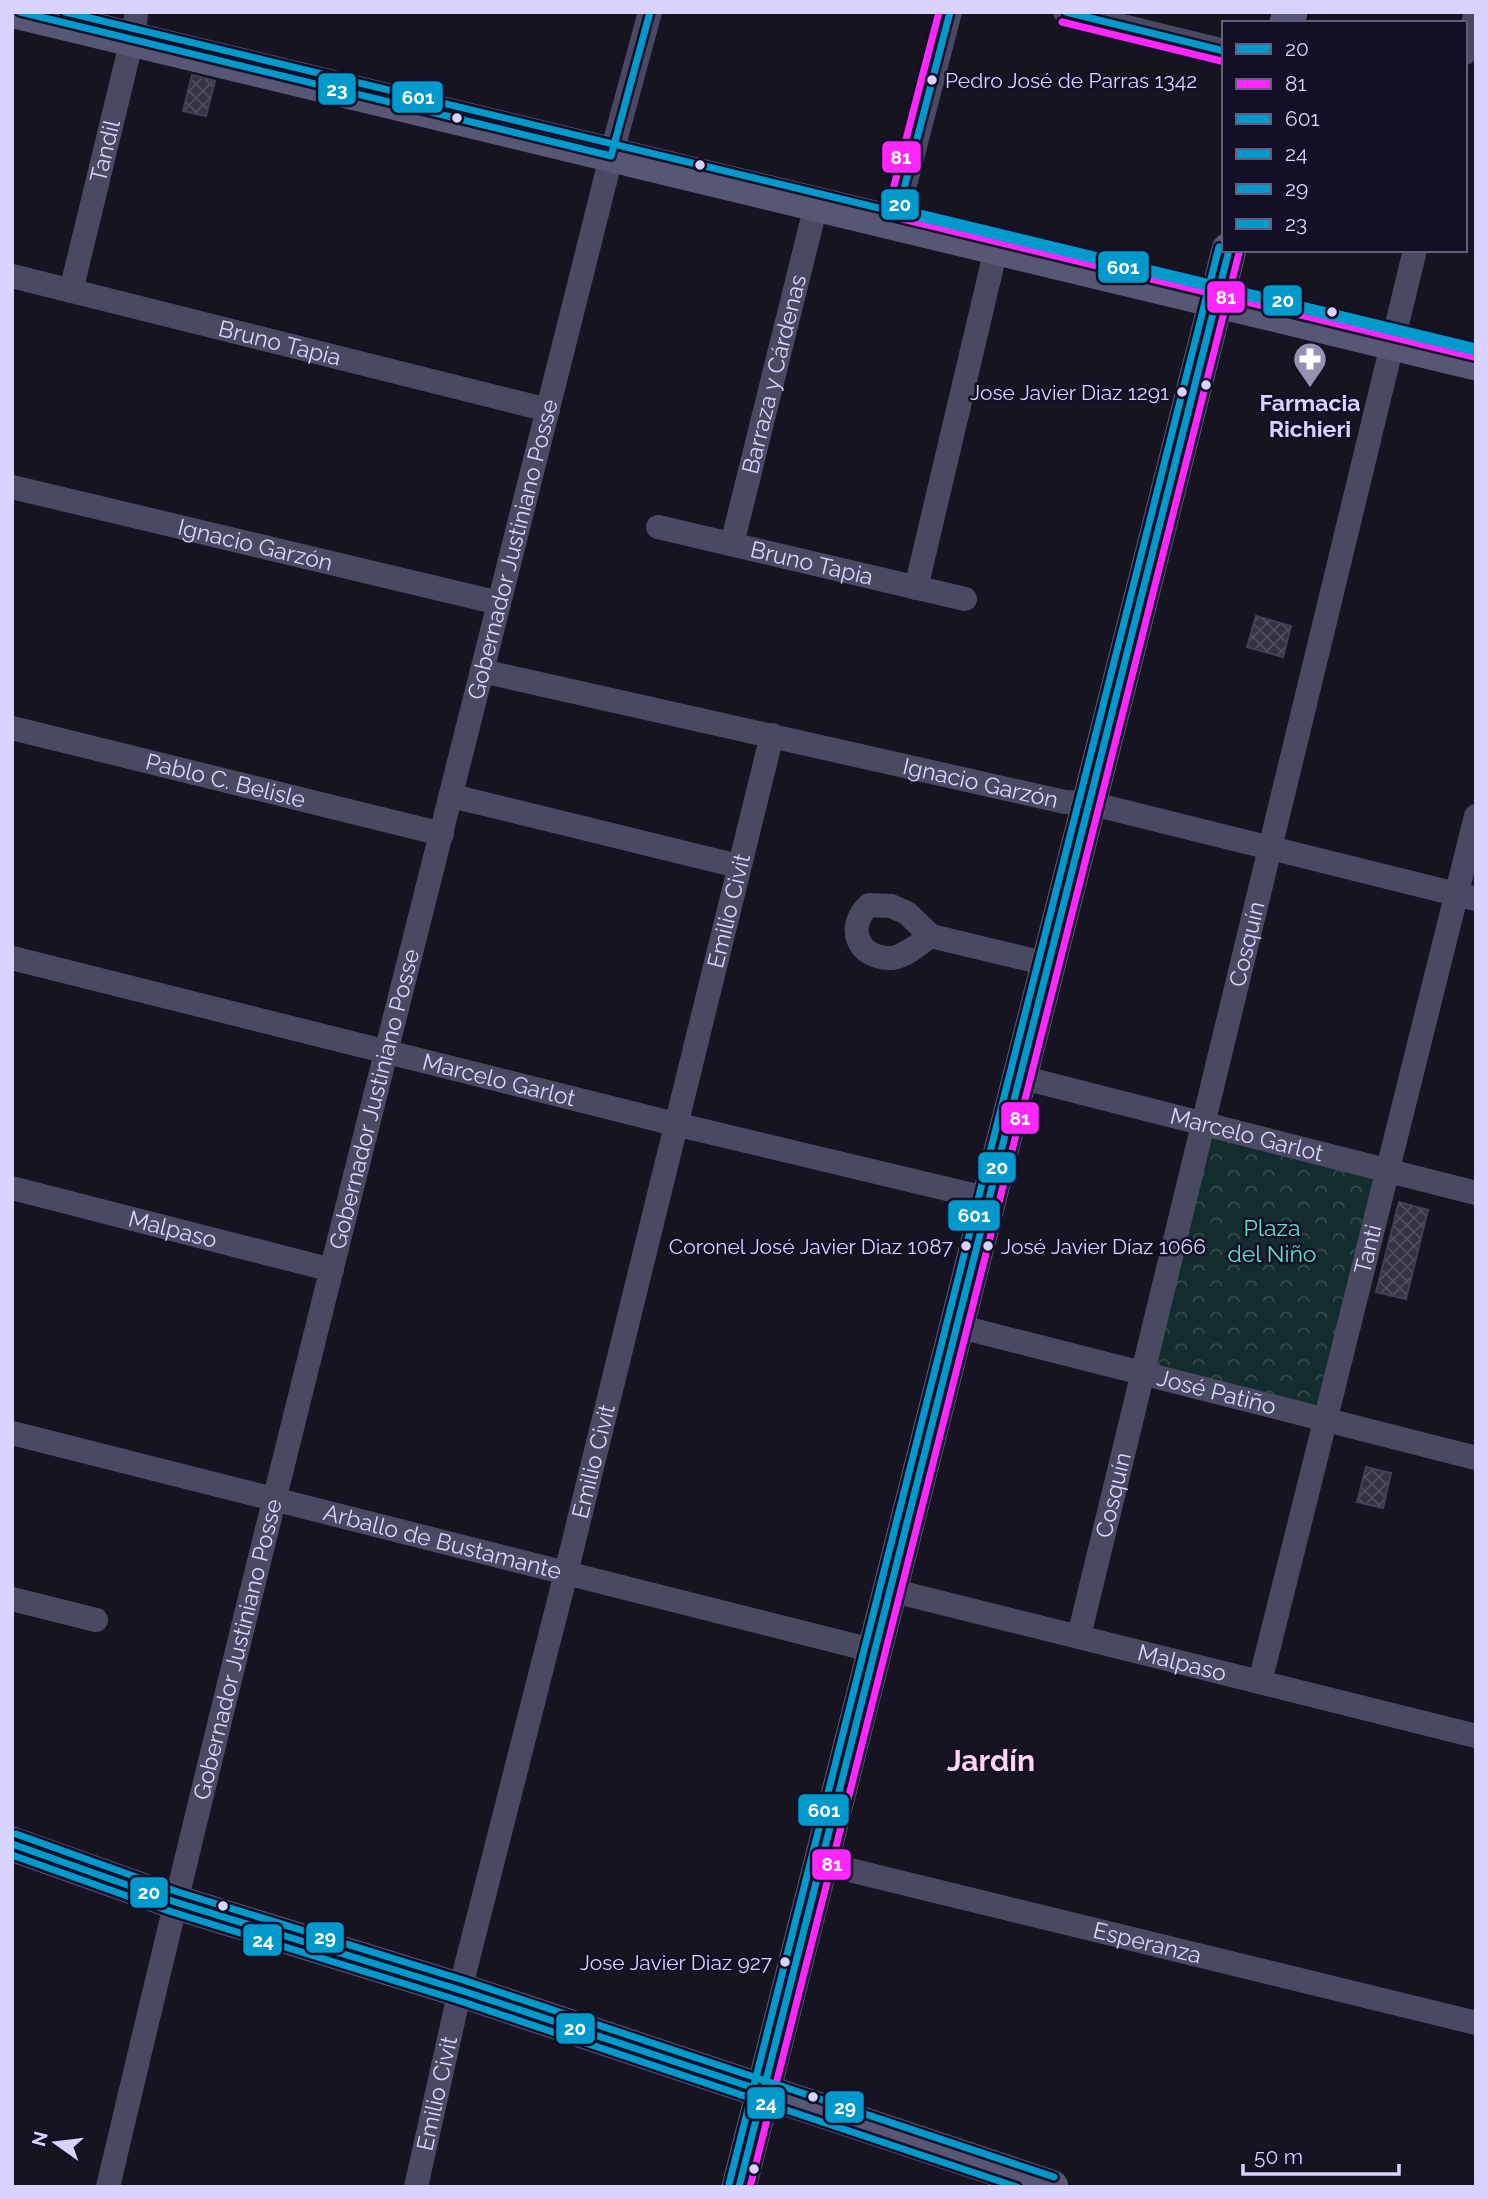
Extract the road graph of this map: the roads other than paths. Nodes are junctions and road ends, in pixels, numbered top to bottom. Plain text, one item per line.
1 (19, 12) edge
2 (74, 12) edge
3 (650, 12) edge
4 (950, 12) edge
5 (1065, 12) edge
6 (1476, 12) edge
7 (134, 26) edge
8 (1467, 46) edge
9 (1222, 51) edge
10 (613, 148) junction
11 (816, 205) junction
12 (899, 208) junction
13 (996, 248) junction
14 (1228, 252) edge
15 (1414, 252) edge
16 (12, 276) edge
17 (71, 291) junction
18 (1218, 294) junction
19 (1393, 335) junction
20 (1476, 347) edge
21 (1476, 363) edge
22 (548, 410) junction
23 (12, 487) edge
24 (657, 527) dead end
25 (732, 544) junction
26 (916, 587) junction
27 (965, 599) dead end
28 (499, 603) junction
29 (482, 671) junction
30 (12, 728) edge
31 (772, 735) junction
32 (452, 796) junction
33 (1089, 803) junction
34 (1476, 816) edge
35 (442, 834) junction
36 (1269, 847) junction
37 (738, 866) junction
38 (1466, 896) edge
39 (931, 936) dead end
40 (12, 958) edge
41 (1048, 964) junction
42 (387, 1052) junction
43 (1020, 1077) junction
44 (675, 1124) junction
45 (1203, 1124) junction
46 (1388, 1170) junction
47 (12, 1188) edge
48 (1476, 1193) edge
49 (989, 1199) junction
50 (332, 1270) junction
51 (957, 1326) junction
52 (1143, 1373) junction
53 (1325, 1420) junction
54 (12, 1433) edge
55 (1476, 1458) edge
56 (276, 1498) junction
57 (566, 1573) junction
58 (890, 1590) junction
59 (12, 1599) edge
60 (96, 1620) dead end
61 (1079, 1636) junction
62 (875, 1651) junction
63 (1260, 1682) junction
64 (1476, 1736) edge
65 (12, 1844) edge
66 (821, 1863) junction
67 (175, 1902) junction
68 (460, 1990) junction
69 (1476, 2022) edge
70 (763, 2091) junction
71 (108, 2187) edge
72 (416, 2187) edge
73 (739, 2187) edge
74 (1051, 2187) edge

1 - 7 main road
2 - 7 main road
3 - 10 street, Gobernador Justiniano Posse
4 - 12 street
5 - 9 street
6 - 8 street
7 - 10 main road
7 - 17 street, Tandil
10 - 11 main road
10 - 12 main road
10 - 22 street, Gobernador Justiniano Posse
11 - 13 main road
11 - 25 street, Barraza y Cárdenas
12 - 18 main road
13 - 18 main road
13 - 26 street
14 - 18 main road
15 - 19 street, Cosquín
16 - 17 street, Bruno Tapia
17 - 22 street, Bruno Tapia
18 - 19 main road
18 - 33 main road
19 - 20 main road
19 - 21 main road
19 - 36 street, Cosquín
22 - 28 street, Gobernador Justiniano Posse
23 - 28 street, Ignacio Garzón
24 - 25 street, Bruno Tapia
25 - 26 street, Bruno Tapia
26 - 27 street, Bruno Tapia
28 - 29 street, Gobernador Justiniano Posse
29 - 31 street, Ignacio Garzón
29 - 32 street, Gobernador Justiniano Posse
30 - 35 street, Pablo C. Belisle
31 - 33 street, Ignacio Garzón
31 - 37 street, Emilio Civit
32 - 35 street, Gobernador Justiniano Posse
32 - 37 street
33 - 36 street, Ignacio Garzón
33 - 41 main road
34 - 38 street, Tanti
35 - 42 street, Gobernador Justiniano Posse
36 - 38 street, Ignacio Garzón
36 - 45 street, Cosquín
37 - 44 street, Emilio Civit
38 - 46 street, Tanti
39 - 41 street
40 - 42 street, Marcelo Garlot
41 - 43 main road
42 - 44 street, Marcelo Garlot
42 - 50 street, Gobernador Justiniano Posse
43 - 45 street, Marcelo Garlot
43 - 49 main road
44 - 49 street, Marcelo Garlot
44 - 57 street, Emilio Civit
45 - 46 street, Marcelo Garlot
45 - 52 street, Cosquín
46 - 48 street, Marcelo Garlot
46 - 53 street, Tanti
47 - 50 street, Malpaso
49 - 51 main road
50 - 56 street, Gobernador Justiniano Posse
51 - 52 street, José Patiño
51 - 58 main road
52 - 53 street, José Patiño
52 - 61 street, Cosquín
53 - 55 street, José Patiño
53 - 63 street, Tanti
54 - 56 street, Arballo de Bustamante
56 - 57 street, Arballo de Bustamante
56 - 67 street, Gobernador Justiniano Posse
57 - 62 street, Arballo de Bustamante
57 - 68 street, Emilio Civit
58 - 61 street, Malpaso
58 - 62 main road
59 - 60 street
61 - 63 street, Malpaso
62 - 66 main road
63 - 64 street, Malpaso
65 - 67 main road
66 - 69 street, Esperanza
66 - 70 main road
67 - 68 main road
67 - 71 street, Gobernador Justiniano Posse
68 - 70 main road
68 - 72 street, Emilio Civit
70 - 73 main road
70 - 74 main road

